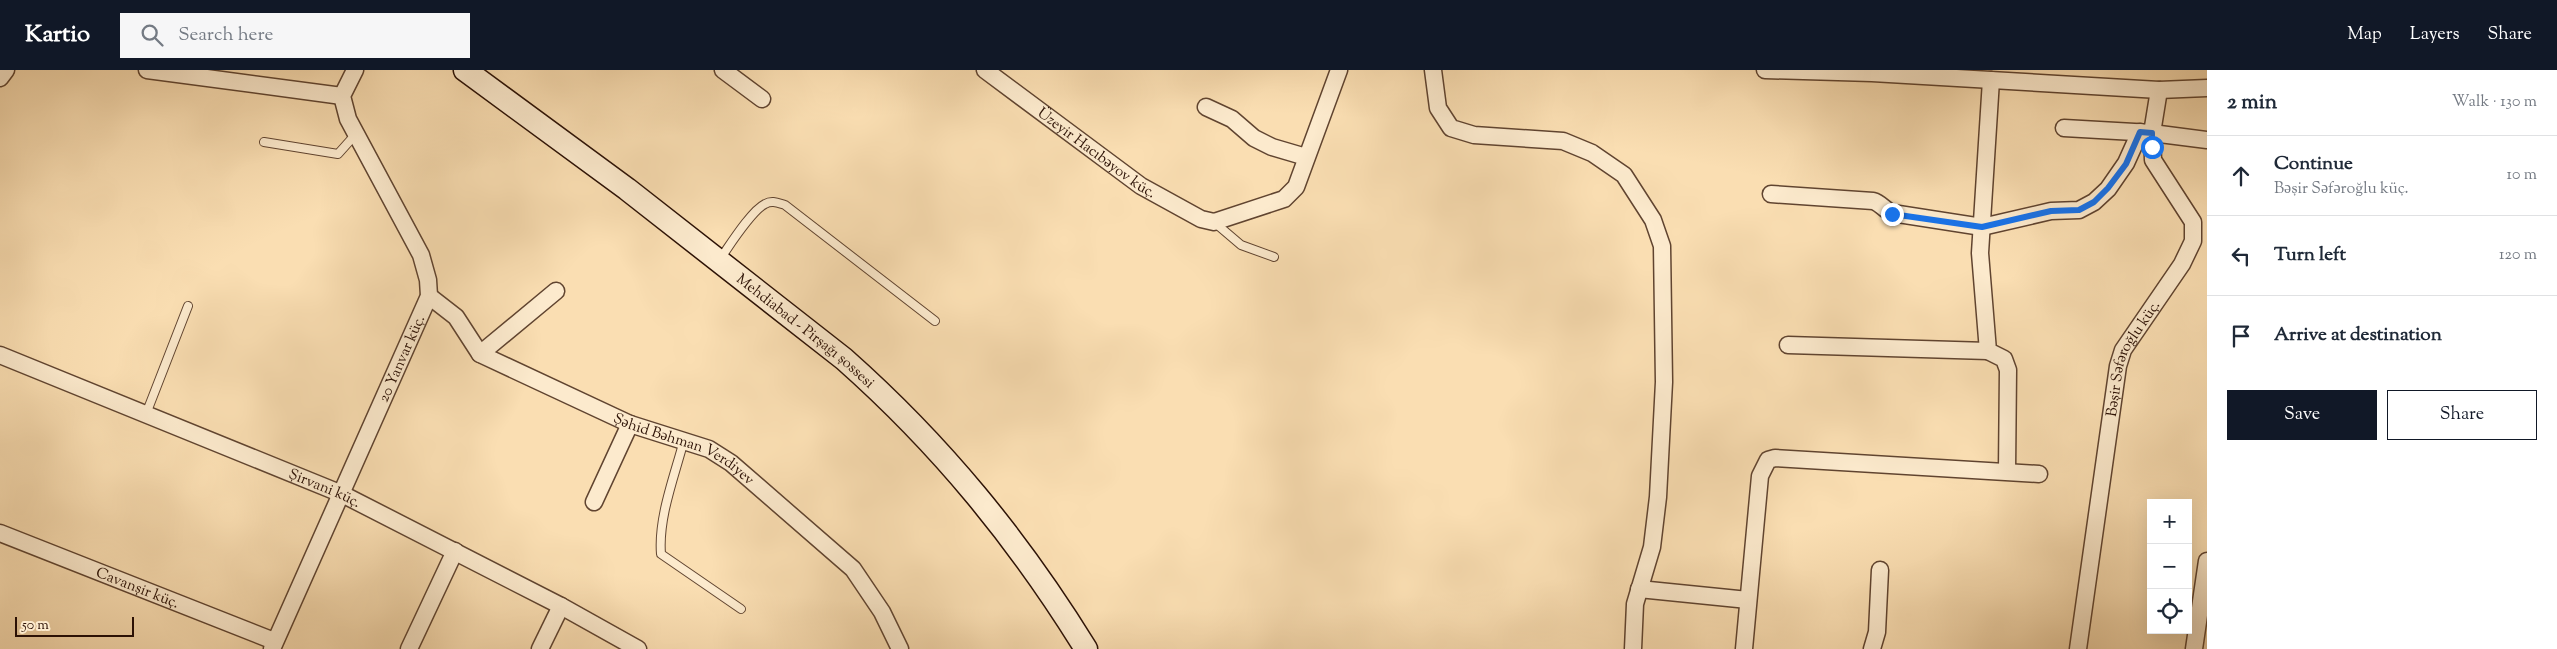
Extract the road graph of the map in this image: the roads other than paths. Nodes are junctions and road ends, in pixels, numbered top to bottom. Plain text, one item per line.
1 (6, 70) edge
2 (148, 70) edge
3 (356, 70) edge
4 (465, 70) edge
5 (723, 70) edge
6 (985, 70) edge
7 (1339, 70) edge
8 (1433, 70) edge
9 (1765, 70) edge
10 (0, 78) edge
11 (1991, 80) junction
12 (2207, 88) edge
13 (2159, 90) junction
14 (342, 96) junction
15 (762, 98) dead end
16 (1206, 107) dead end
17 (2064, 128) dead end
18 (2146, 133) junction
19 (355, 135) junction
20 (2207, 140) edge
21 (264, 142) dead end
22 (1306, 157) junction
23 (1771, 194) dead end
24 (1214, 222) junction
25 (1982, 227) junction
26 (1274, 257) dead end
27 (719, 261) junction
28 (556, 291) dead end
29 (429, 296) junction
30 (188, 306) dead end
31 (935, 321) dead end
32 (1788, 345) dead end
33 (1988, 351) junction
34 (480, 354) junction
35 (0, 355) edge
36 (146, 414) junction
37 (630, 424) junction
38 (684, 440) junction
39 (2007, 471) junction
40 (2039, 474) dead end
41 (342, 494) junction
42 (594, 502) dead end
43 (0, 533) edge
44 (455, 551) junction
45 (2207, 561) edge
46 (1880, 570) dead end
47 (1639, 589) junction
48 (1748, 600) junction
49 (561, 606) junction
50 (741, 609) dead end
51 (273, 645) edge
52 (408, 649) edge
53 (540, 649) edge
54 (638, 649) edge
55 (900, 649) edge
56 (1086, 649) edge
57 (1632, 649) edge
58 (1744, 649) edge
59 (1872, 649) edge
60 (2078, 649) edge
61 (2194, 649) edge

1 - 10 street
2 - 14 street
3 - 14 street
4 - 27 main road, Mehdiabad - Pirşağı şossesi
5 - 15 street
6 - 24 street, Üzeyir Hacıbəyov küç.
7 - 22 street
8 - 47 street
9 - 11 street
11 - 13 street
11 - 25 street
12 - 13 street
13 - 18 street, Bəşir Səfəroğlu küç.
14 - 19 street, 20 Yanvar küç.
16 - 22 street
17 - 18 street
18 - 20 street
18 - 25 street
18 - 60 street, Bəşir Səfəroğlu küç.
19 - 21 lane
19 - 29 street, 20 Yanvar küç.
22 - 24 street
23 - 25 street
24 - 26 lane
25 - 33 street
27 - 31 lane
27 - 56 main road, Mehdiabad - Pirşağı şossesi
28 - 34 street
29 - 34 street
29 - 41 street, 20 Yanvar küç.
30 - 36 lane
32 - 33 street
33 - 39 street
34 - 37 street, Şəhid Bəhman Verdiyev
35 - 36 street, Şirvani küç.
36 - 41 street, Şirvani küç.
37 - 38 street, Şəhid Bəhman Verdiyev
37 - 42 street
38 - 50 lane
38 - 55 street, Şəhid Bəhman Verdiyev
39 - 40 street
39 - 48 street
41 - 44 street, Şirvani küç.
41 - 51 street, 20 Yanvar küç.
43 - 51 street, Cavanşir küç.
44 - 49 street, Şirvani küç.
44 - 52 street
45 - 61 street
46 - 59 street
47 - 48 street
47 - 57 street
48 - 58 street
49 - 53 street
49 - 54 street, Şirvani küç.

